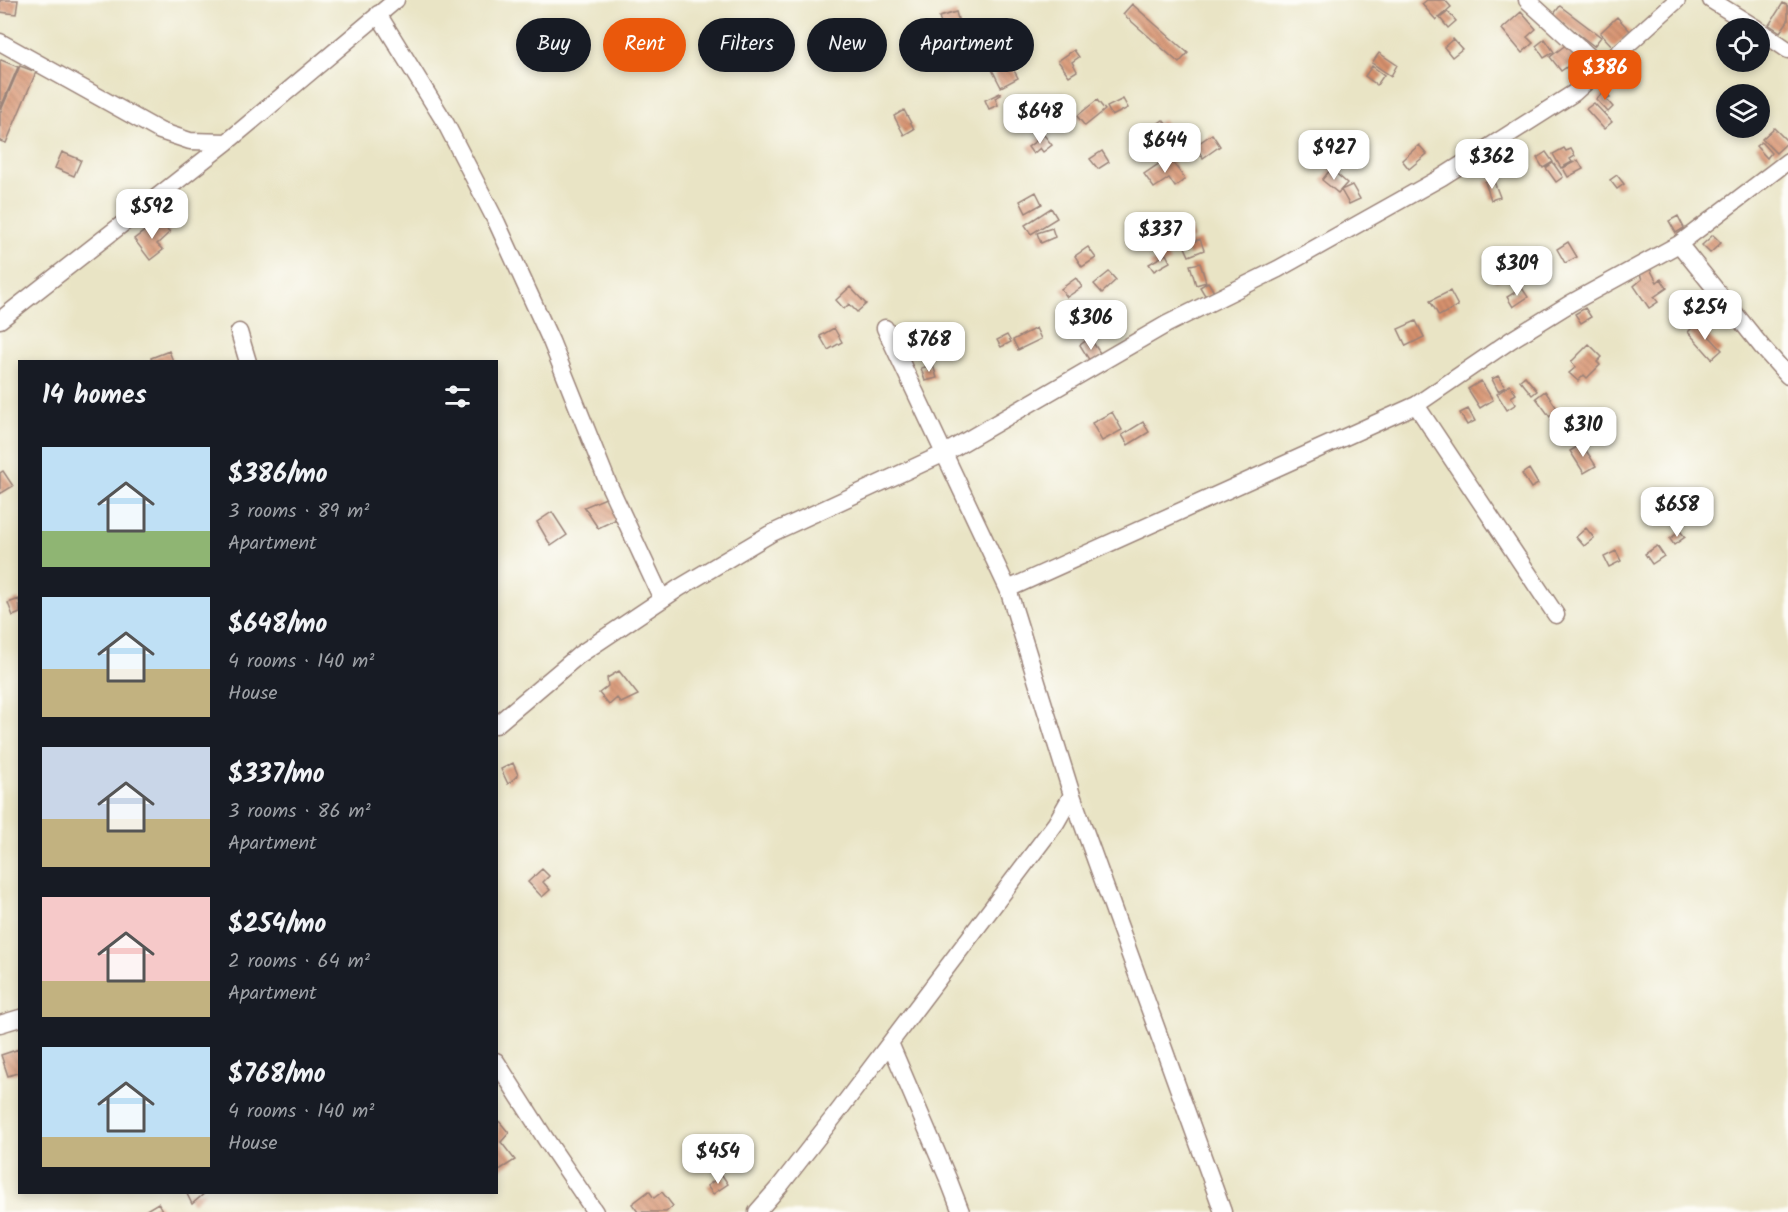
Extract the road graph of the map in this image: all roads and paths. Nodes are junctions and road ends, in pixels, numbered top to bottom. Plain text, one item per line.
1 (396, 0) edge
2 (1527, 0) edge
3 (1677, 0) edge
4 (1711, 0) edge
5 (378, 14) junction
6 (1740, 18) edge
7 (1770, 38) edge
8 (0, 42) edge
9 (1788, 50) edge
10 (1602, 68) junction
11 (227, 142) junction
12 (1788, 161) edge
13 (1679, 244) junction
14 (0, 320) edge
15 (885, 328) dead end
16 (239, 332) dead end
17 (247, 360) edge
18 (1788, 376) edge
19 (1416, 405) junction
20 (945, 453) junction
21 (1008, 589) junction
22 (662, 599) junction
23 (1556, 615) dead end
24 (498, 723) edge
25 (1072, 795) junction
26 (18, 1019) edge
27 (0, 1024) edge
28 (890, 1043) junction
29 (498, 1064) edge
30 (595, 1212) edge
31 (757, 1212) edge
32 (961, 1212) edge
33 (1223, 1212) edge

1 - 5 street
2 - 10 street
3 - 10 street
4 - 6 street
5 - 11 street
5 - 22 street
7 - 9 street
8 - 11 street
10 - 20 street
11 - 14 street
12 - 13 street
13 - 18 street
13 - 19 street
15 - 20 street
16 - 17 street
19 - 21 street
19 - 23 street
20 - 21 street
20 - 22 street
21 - 25 street
22 - 24 street
25 - 28 street
25 - 33 street
26 - 27 street
28 - 31 street
28 - 32 street
29 - 30 street

